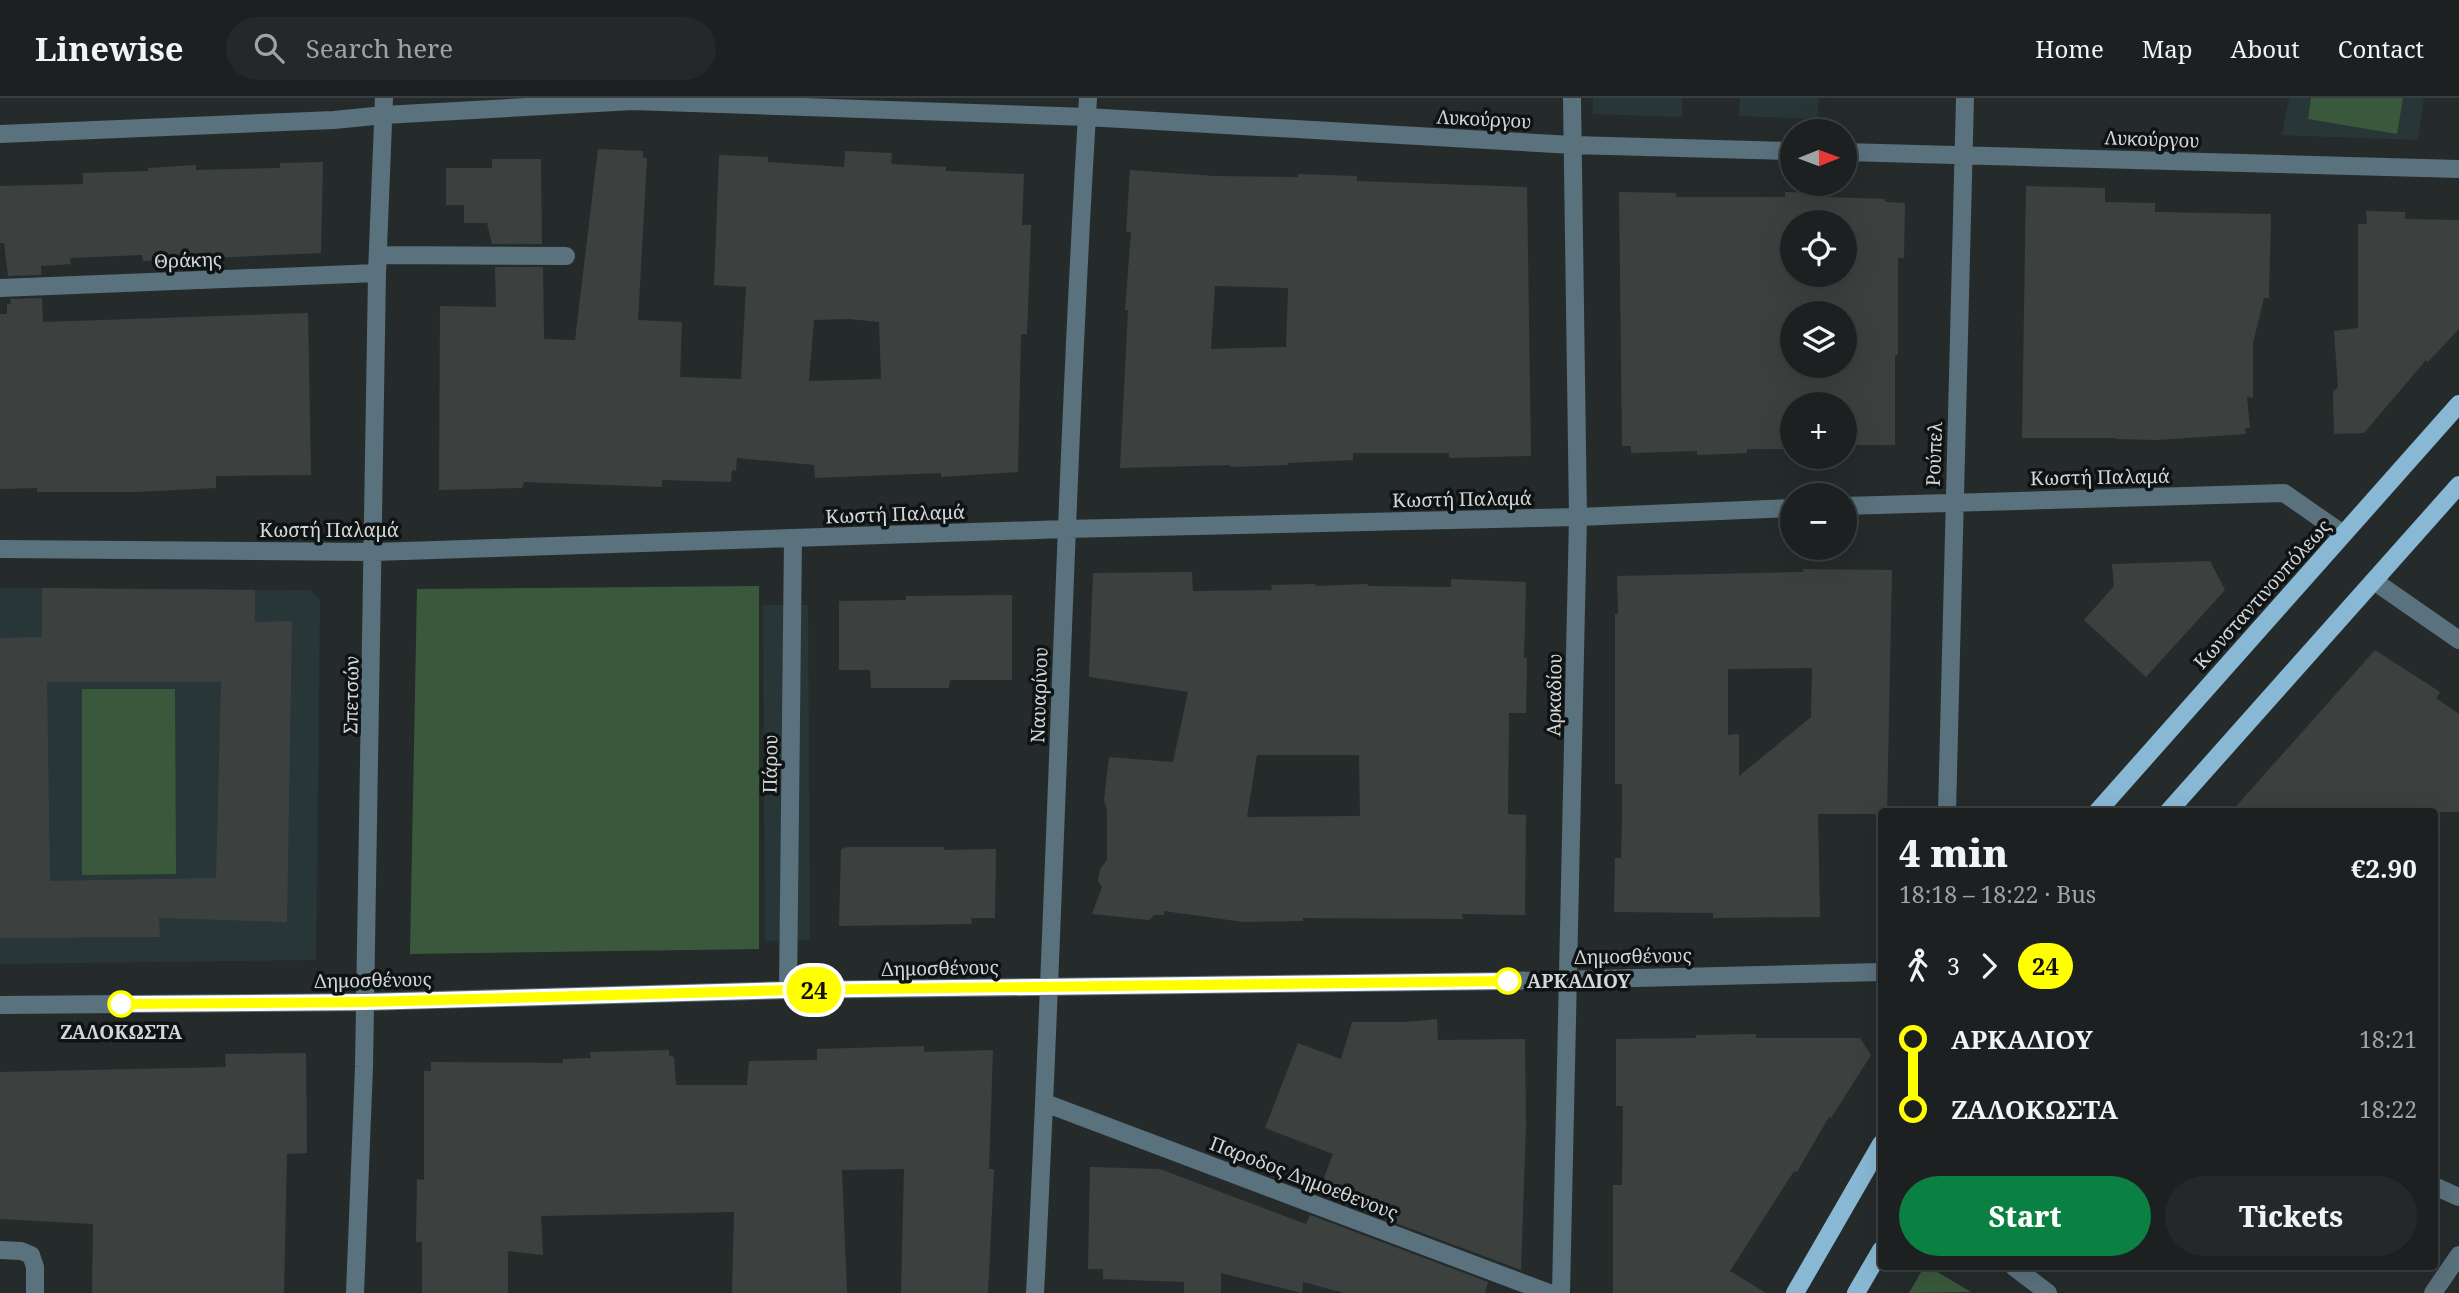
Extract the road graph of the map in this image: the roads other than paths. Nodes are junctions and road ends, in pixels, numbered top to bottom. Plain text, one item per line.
1 (1088, 98) edge
2 (1572, 98) edge
3 (1965, 98) edge
4 (384, 106) edge
5 (1087, 117) junction
6 (0, 134) edge
7 (1573, 145) junction
8 (1780, 151) edge
9 (1857, 152) edge
10 (1964, 155) junction
11 (2459, 169) edge
12 (566, 256) dead end
13 (378, 264) junction
14 (0, 288) edge
15 (2459, 404) edge
16 (2459, 485) edge
17 (1954, 502) junction
18 (1857, 506) edge
19 (1780, 509) edge
20 (1578, 517) junction
21 (1066, 530) junction
22 (2343, 534) junction
23 (793, 538) junction
24 (0, 549) edge
25 (374, 552) junction
26 (2374, 581) junction
27 (2459, 640) edge
28 (1947, 808) edge
29 (2101, 808) edge
30 (2172, 808) edge
31 (1878, 972) edge
32 (1569, 978) junction
33 (1049, 988) junction
34 (788, 990) junction
35 (365, 1002) junction
36 (0, 1005) edge
37 (1045, 1103) junction
38 (1878, 1149) edge
39 (2438, 1188) edge
40 (2459, 1197) edge
41 (0, 1251) edge
42 (1878, 1255) edge
43 (2459, 1255) edge
44 (2018, 1270) edge
45 (35, 1293) edge
46 (355, 1293) edge
47 (1035, 1293) edge
48 (1549, 1293) edge
49 (1561, 1293) edge
50 (1795, 1293) edge
51 (1856, 1293) edge
52 (2048, 1293) edge
53 (2433, 1293) edge

1 - 5 street, Ναυαρίνου
2 - 7 street, Αρκαδίου
3 - 10 street, Ρούπελ
4 - 5 street, Λυκούργου
4 - 6 street, Λυκούργου
4 - 13 street, Σπετσών
5 - 7 street, Λυκούργου
5 - 21 street, Ναυαρίνου
7 - 8 street, Λυκούργου
7 - 20 street, Αρκαδίου
9 - 10 street, Λυκούργου
10 - 11 street, Λυκούργου
10 - 17 street, Ρούπελ
12 - 13 street, Θράκης
13 - 14 street, Θράκης
13 - 25 street, Σπετσών
15 - 22 main road, Κωνσταντινουπόλεως
16 - 26 main road
17 - 18 street, Κωστή Παλαμά
17 - 22 street, Κωστή Παλαμά
17 - 28 street, Ρούπελ
19 - 20 street, Κωστή Παλαμά
20 - 21 street, Κωστή Παλαμά
20 - 32 street, Αρκαδίου
21 - 23 street, Κωστή Παλαμά
21 - 33 street, Ναυαρίνου
22 - 29 main road, Κωνσταντινουπόλεως
23 - 25 street, Κωστή Παλαμά
23 - 34 street, Πάρου
24 - 25 street, Κωστή Παλαμά
25 - 35 street, Σπετσών
26 - 27 street
26 - 30 main road
31 - 32 street, Δημοσθένους
32 - 33 street, Δημοσθένους
32 - 49 street, Αρκαδίου
33 - 34 street, Δημοσθένους
33 - 37 street, Ναυαρίνου
34 - 35 street, Δημοσθένους
35 - 36 street, Δημοσθένους
35 - 46 street, Σπετσών
37 - 47 street, Ναυαρίνου
37 - 48 street, Παροδος Δημοεθενους
38 - 50 main road
39 - 40 street
41 - 45 street
42 - 51 main road
43 - 53 street
44 - 52 street

